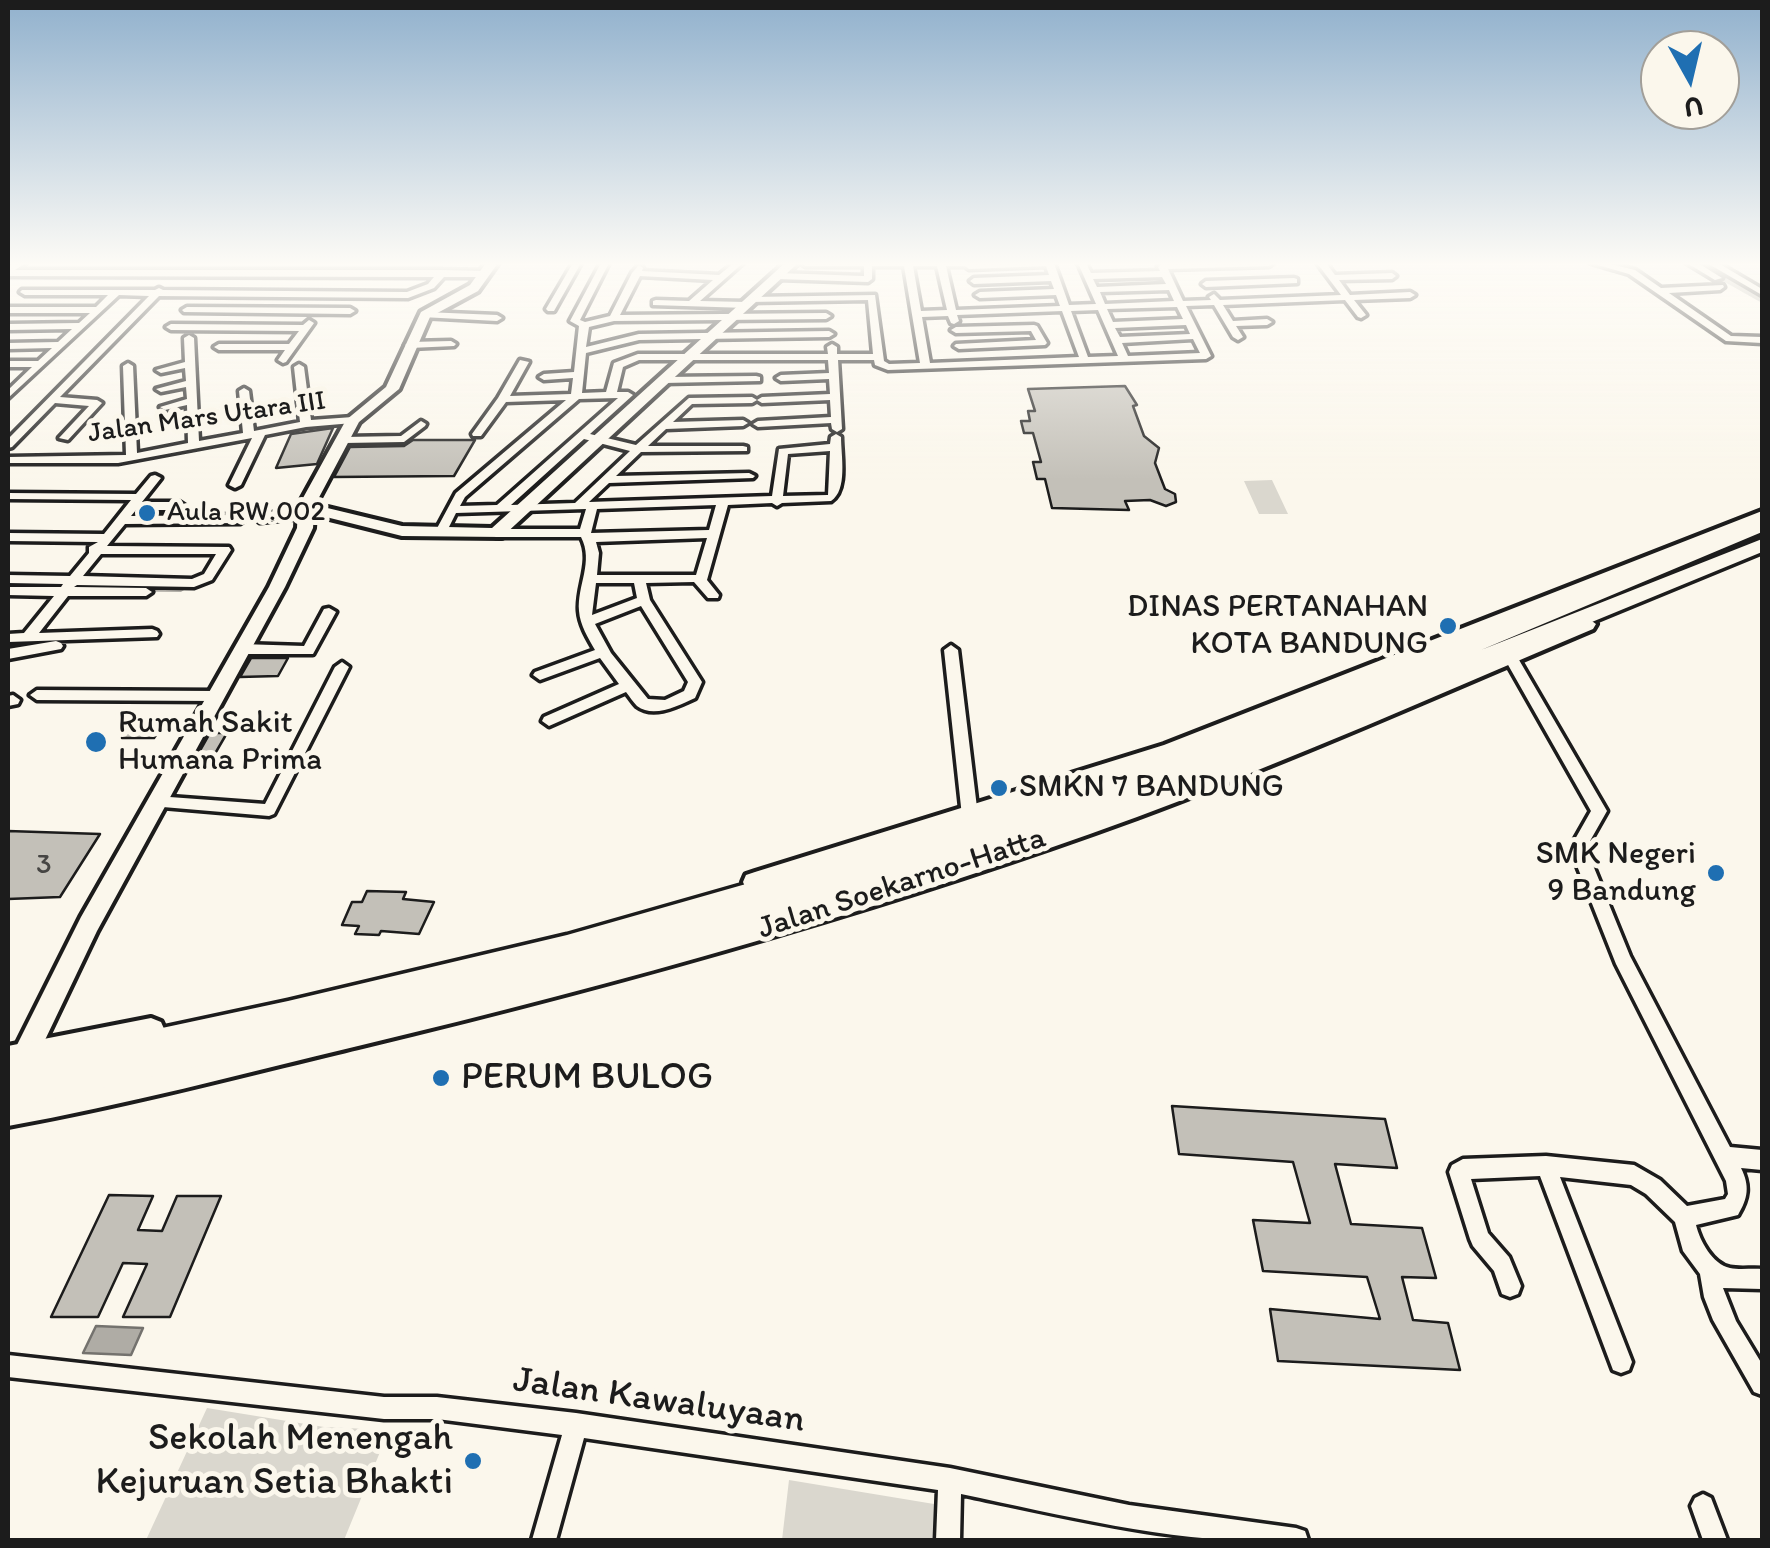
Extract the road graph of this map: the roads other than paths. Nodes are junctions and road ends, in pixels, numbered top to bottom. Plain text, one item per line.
1 (71, 335) edge
2 (116, 335) edge
3 (299, 335) edge
4 (414, 335) edge
5 (583, 335) edge
6 (713, 335) edge
7 (794, 335) edge
8 (801, 335) edge
9 (829, 335) edge
10 (876, 335) edge
11 (920, 335) edge
12 (957, 335) edge
13 (1038, 335) edge
14 (1075, 335) edge
15 (1114, 335) edge
16 (1723, 335) edge
17 (1198, 336) joint
18 (710, 338) junction
19 (1116, 340) junction
20 (1762, 340) edge
21 (1077, 342) junction
22 (410, 344) junction
23 (450, 344) dead end
24 (1042, 344) junction
25 (8, 346) edge
26 (60, 346) junction
27 (959, 346) junction
28 (220, 347) dead end
29 (292, 347) junction
30 (174, 350) dead end
31 (580, 352) junction
32 (833, 356) junction
33 (799, 357) junction
34 (878, 357) junction
35 (689, 358) junction
36 (283, 360) dead end
37 (1125, 360) junction
38 (1085, 361) junction
39 (524, 362) dead end
40 (8, 364) edge
41 (41, 364) junction
42 (190, 364) junction
43 (963, 364) junction
44 (128, 366) dead end
45 (926, 366) junction
46 (299, 367) dead end
47 (161, 370) dead end
48 (578, 376) junction
49 (834, 376) junction
50 (544, 377) dead end
51 (781, 378) dead end
52 (756, 379) dead end
53 (664, 380) junction
54 (191, 383) junction
55 (13, 385) edge
56 (162, 389) dead end
57 (244, 392) dead end
58 (612, 394) junction
59 (650, 394) junction
60 (8, 395) edge
61 (628, 395) junction
62 (576, 397) junction
63 (835, 397) junction
64 (546, 398) junction
65 (793, 398) junction
66 (503, 399) junction
67 (51, 400) junction
68 (192, 402) junction
69 (164, 407) dead end
70 (353, 420) junction
71 (792, 421) junction
72 (743, 423) dead end
73 (760, 423) dead end
74 (306, 424) junction
75 (421, 424) dead end
76 (662, 426) junction
77 (23, 429) junction
78 (8, 430) edge
79 (537, 430) junction
80 (836, 433) junction
81 (477, 434) dead end
82 (255, 435) junction
83 (582, 436) junction
84 (64, 438) dead end
85 (344, 440) junction
86 (598, 440) junction
87 (8, 445) edge
88 (194, 446) junction
89 (638, 449) junction
90 (742, 449) dead end
91 (132, 458) junction
92 (8, 460) edge
93 (749, 476) dead end
94 (155, 478) dead end
95 (606, 480) junction
96 (235, 485) dead end
97 (9, 497) edge
98 (134, 502) junction
99 (777, 502) junction
100 (718, 504) junction
101 (307, 507) junction
102 (585, 507) junction
103 (525, 508) junction
104 (499, 509) junction
105 (452, 510) junction
106 (260, 518) dead end
107 (240, 519) dead end
108 (120, 520) junction
109 (168, 520) junction
110 (442, 530) junction
111 (499, 530) junction
112 (1759, 531) edge
113 (588, 536) junction
114 (8, 537) edge
115 (708, 537) junction
116 (104, 538) junction
117 (93, 550) junction
118 (8, 579) edge
119 (594, 579) junction
120 (639, 579) junction
121 (697, 579) junction
122 (66, 585) junction
123 (8, 592) edge
124 (150, 592) dead end
125 (713, 595) dead end
126 (1639, 599) junction
127 (644, 600) junction
128 (329, 612) dead end
129 (1542, 616) junction
130 (1507, 619) junction
131 (588, 622) junction
132 (152, 634) dead end
133 (8, 638) edge
134 (27, 638) junction
135 (89, 638) junction
136 (241, 649) junction
137 (951, 650) dead end
138 (605, 651) junction
139 (8, 654) edge
140 (1510, 656) junction
141 (342, 668) dead end
142 (540, 675) dead end
143 (629, 685) junction
144 (38, 696) dead end
145 (216, 696) junction
146 (548, 721) dead end
147 (1320, 734) junction
148 (1289, 738) junction
149 (156, 802) junction
150 (970, 816) junction
151 (832, 858) junction
152 (794, 885) junction
153 (775, 912) junction
154 (804, 915) junction
155 (569, 959) junction
156 (534, 976) junction
157 (13, 1063) edge
158 (8, 1094) edge
159 (8, 1112) edge
160 (1725, 1156) junction
161 (1762, 1160) edge
162 (1546, 1166) junction
163 (1684, 1217) junction
164 (1711, 1270) junction
165 (1762, 1279) edge
166 (1510, 1286) dead end
167 (1620, 1362) dead end
168 (8, 1366) edge
169 (1762, 1384) edge
170 (576, 1426) junction
171 (950, 1480) junction
172 (1703, 1506) dead end
173 (544, 1540) edge
174 (948, 1540) edge
175 (1296, 1540) edge
176 (1715, 1540) edge

1 - 26 street
2 - 67 street
3 - 29 street
4 - 22 street
5 - 31 street
6 - 18 street
7 - 18 street
8 - 33 street
9 - 32 street
10 - 34 street
11 - 45 street
12 - 27 street
13 - 24 street
14 - 21 street
15 - 19 street
16 - 20 street
17 - 19 street
17 - 37 street
18 - 31 street
18 - 35 street
19 - 37 street
21 - 24 street
21 - 38 street
22 - 23 street
22 - 70 street
24 - 27 street
25 - 26 street
26 - 41 street
27 - 43 street
28 - 29 street
29 - 36 street
30 - 42 street
31 - 48 street
32 - 33 street
32 - 34 street
32 - 49 street
33 - 35 street
34 - 45 street
35 - 53 street
35 - 58 street
37 - 38 street
38 - 43 street
39 - 66 street
40 - 41 street
41 - 55 street
42 - 47 street
42 - 54 street
43 - 45 street
44 - 91 street
46 - 74 street
48 - 50 street
48 - 62 street
49 - 51 street
49 - 63 street
52 - 53 street
53 - 59 street
54 - 56 street
54 - 68 street
55 - 60 street
57 - 82 street
58 - 61 street
58 - 62 street
59 - 61 street
59 - 86 street
61 - 83 street
62 - 64 street
62 - 79 street
63 - 65 street
63 - 80 street
64 - 66 street
64 - 79 street
65 - 71 street
65 - 76 street
66 - 81 street
67 - 77 street
67 - 84 street
68 - 69 street
68 - 88 street
70 - 74 street, Jalan Mars Utara III
70 - 85 street
71 - 73 street
71 - 80 street
72 - 76 street
74 - 82 street, Jalan Mars Utara III
75 - 85 street
76 - 89 street
77 - 78 street
77 - 87 street
79 - 105 street
80 - 99 street
80 - 99 street
82 - 88 street, Jalan Mars Utara III
82 - 96 street
83 - 86 street
83 - 104 street
85 - 101 street
86 - 89 street
86 - 103 street
88 - 91 street, Jalan Mars Utara III
89 - 90 street
89 - 95 street
91 - 92 street, Jalan Mars Utara III
93 - 95 street
94 - 98 street
95 - 102 street
97 - 98 street
98 - 108 street
98 - 109 street
99 - 100 street
100 - 102 street
100 - 115 street
101 - 106 street
101 - 110 street
101 - 136 street
102 - 103 street
102 - 113 street
103 - 104 street
103 - 111 street
104 - 105 street
105 - 110 street
107 - 109 street
108 - 109 street
108 - 116 street
110 - 111 street
111 - 113 street
112 - 126 highway, Jalan Soekarno-Hatta
112 - 129 highway, Jalan Soekarno-Hatta
112 - 130 main road, Jalan Soekarno-Hatta
113 - 115 street
113 - 119 street
114 - 116 street
115 - 121 street
116 - 117 street
117 - 122 street
117 - 122 street
118 - 122 street
119 - 120 street
119 - 131 street
120 - 121 street
120 - 127 street
121 - 125 street
122 - 123 street
122 - 124 street
122 - 134 street
126 - 140 main road, Jalan Soekarno-Hatta
126 - 148 highway, Jalan Soekarno-Hatta
127 - 131 street
127 - 143 street
128 - 136 street
129 - 130 highway
129 - 152 highway, Jalan Soekarno-Hatta
130 - 150 main road, Jalan Soekarno-Hatta
131 - 138 street
132 - 135 street
133 - 134 street
134 - 135 street
135 - 139 street
136 - 145 street
137 - 150 street
138 - 142 street
138 - 143 street
140 - 147 main road, Jalan Soekarno-Hatta
140 - 160 street
141 - 149 street
143 - 146 street
144 - 145 street
145 - 149 street
147 - 148 highway
147 - 154 main road, Jalan Soekarno-Hatta
148 - 153 highway, Jalan Soekarno-Hatta
149 - 157 street
150 - 151 main road, Jalan Soekarno-Hatta
151 - 152 highway
151 - 157 main road, Jalan Soekarno-Hatta
152 - 155 highway, Jalan Soekarno-Hatta
153 - 154 highway
153 - 155 highway, Jalan Soekarno-Hatta
154 - 156 main road, Jalan Soekarno-Hatta
155 - 156 highway, Jalan Soekarno-Hatta
156 - 157 highway, Jalan Soekarno-Hatta
156 - 158 highway, Jalan Soekarno-Hatta
156 - 159 main road, Jalan Soekarno-Hatta
160 - 161 street
160 - 163 street
162 - 163 street
162 - 166 street
162 - 167 street
163 - 164 street
164 - 165 street
164 - 169 street
168 - 170 street, Jalan Kawaluyaan
170 - 171 street, Jalan Kawaluyaan
170 - 173 street
171 - 174 street
171 - 175 street, Jalan Kawaluyaan
172 - 176 street

